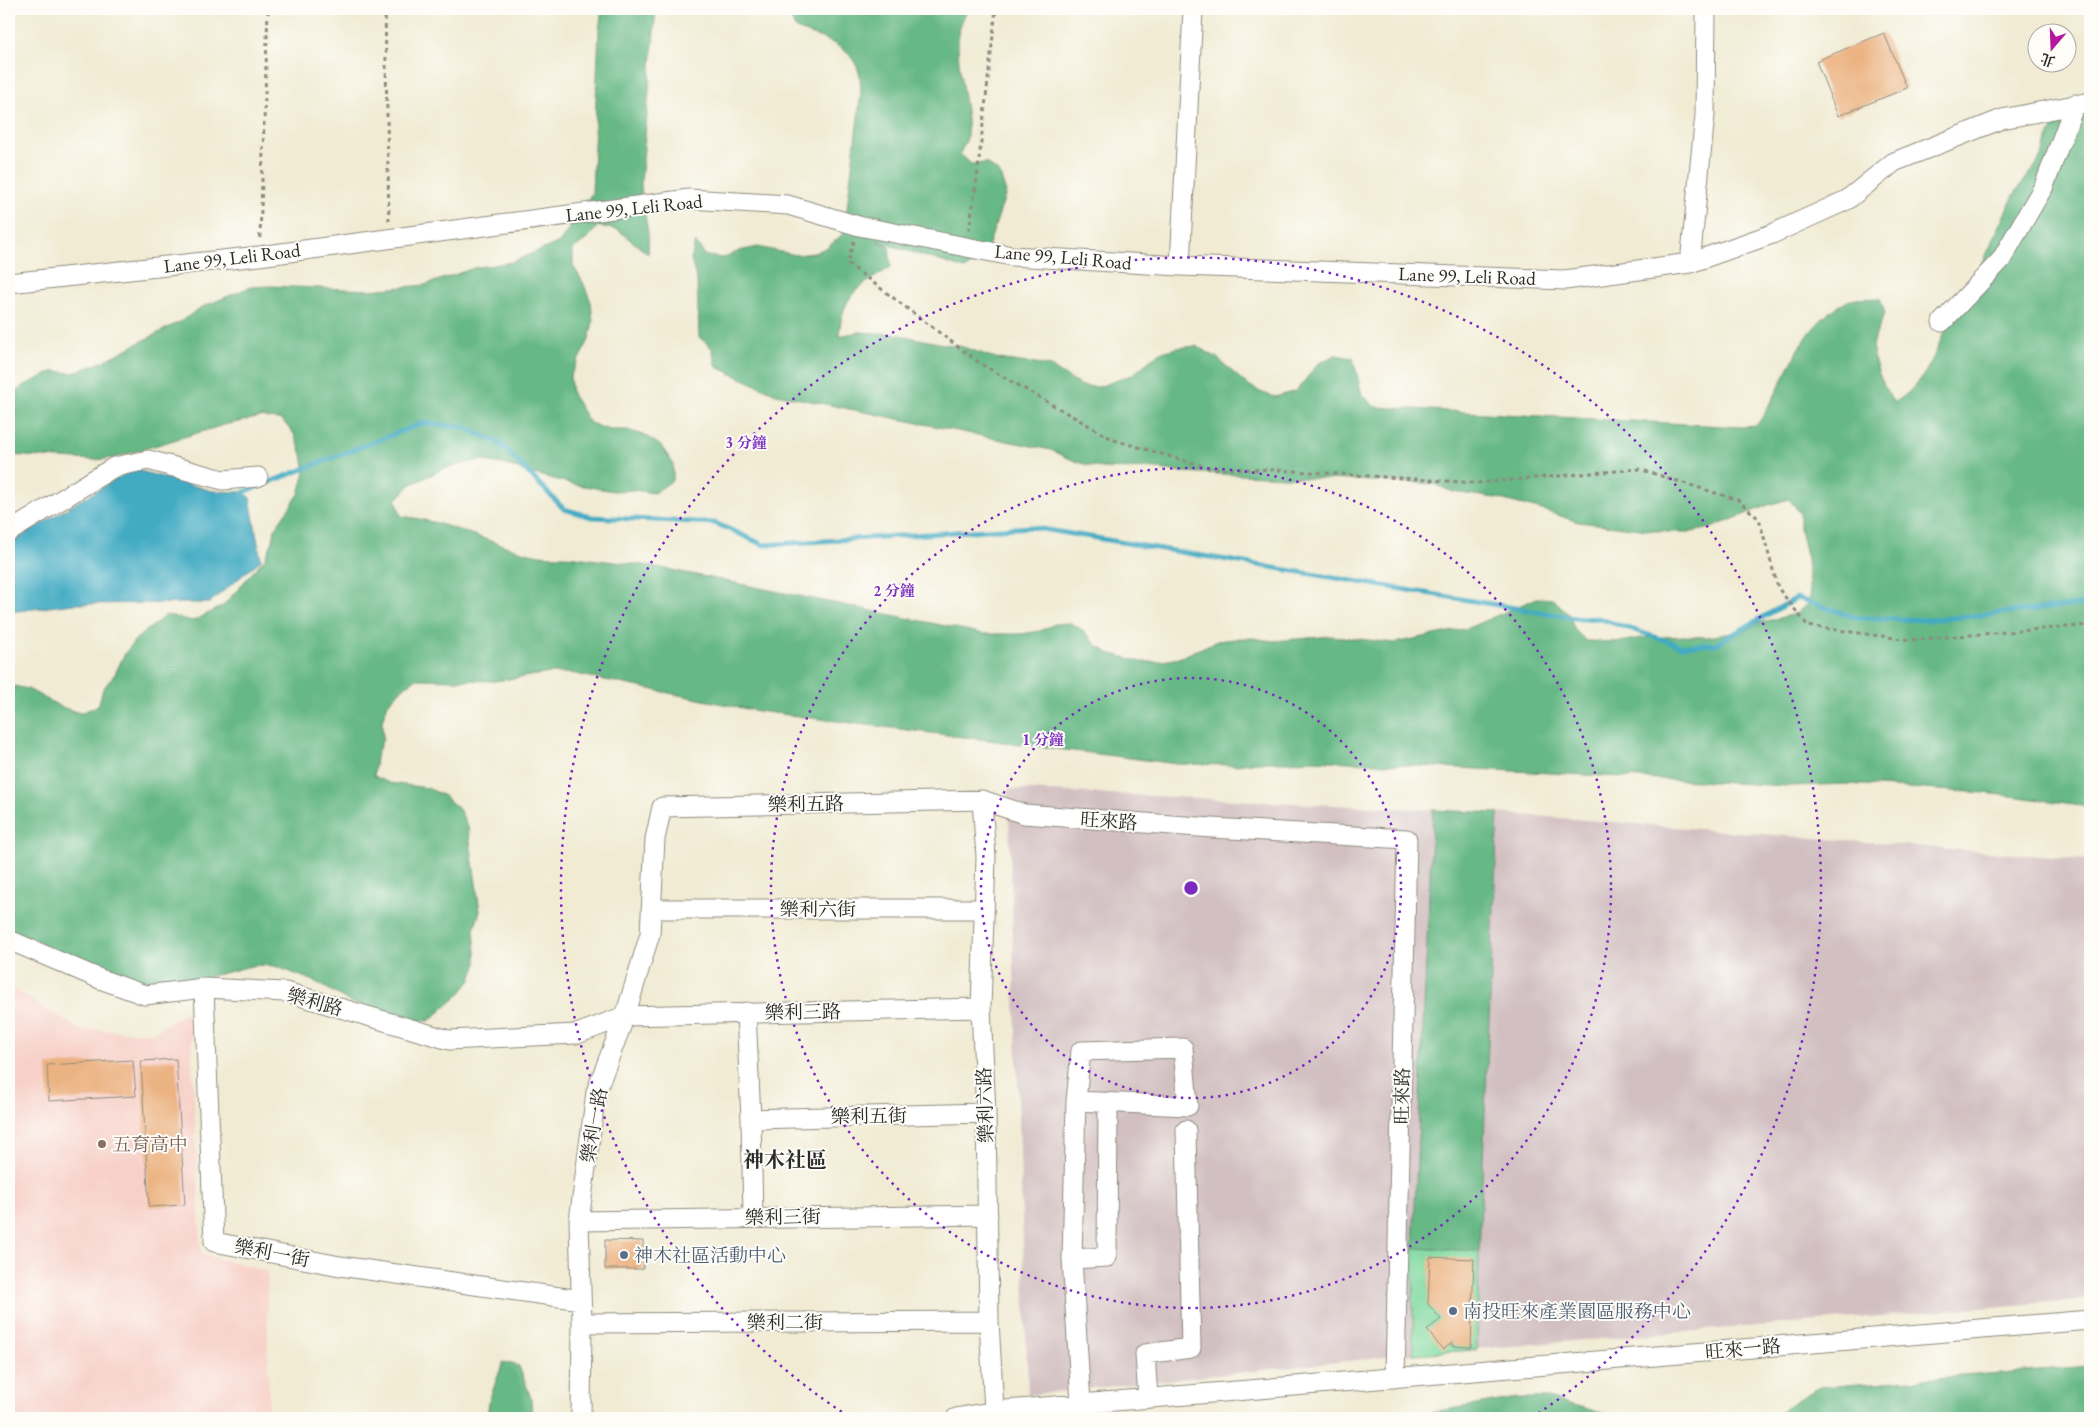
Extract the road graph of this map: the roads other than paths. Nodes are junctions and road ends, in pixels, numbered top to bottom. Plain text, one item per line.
1 (1193, 9) edge
2 (1706, 9) edge
3 (2083, 103) edge
4 (1690, 263) junction
5 (1180, 266) junction
6 (9, 283) edge
7 (1942, 322) dead end
8 (258, 478) dead end
9 (9, 532) edge
10 (982, 800) junction
11 (655, 839) joint
12 (651, 909) junction
13 (984, 909) junction
14 (9, 940) edge
15 (204, 988) junction
16 (981, 1008) junction
17 (746, 1012) junction
18 (625, 1016) junction
19 (1076, 1101) junction
20 (1108, 1102) junction
21 (986, 1113) junction
22 (751, 1119) junction
23 (1186, 1130) dead end
24 (988, 1215) junction
25 (753, 1217) junction
26 (579, 1221) junction
27 (1072, 1259) junction
28 (581, 1300) junction
29 (2090, 1320) edge
30 (989, 1321) junction
31 (582, 1323) junction
32 (1395, 1378) junction
33 (1148, 1398) junction
34 (1081, 1404) junction
35 (986, 1414) edge
36 (581, 1418) edge
37 (956, 1418) edge

1 - 5 street
2 - 4 street
3 - 4 street, Lane 99, Leli Road
3 - 7 street
4 - 5 street, Lane 99, Leli Road
5 - 6 street, Lane 99, Leli Road
8 - 9 street
10 - 11 street, 樂利五路
10 - 13 street, 樂利六路
10 - 32 street, 旺來路
11 - 12 street, 樂利一路
12 - 13 street, 樂利六街
12 - 18 street, 樂利一路
13 - 16 street, 樂利六路
14 - 15 street, 樂利路
15 - 18 street, 樂利路
15 - 28 street, 樂利一街
16 - 17 street, 樂利三路
16 - 21 street, 樂利六路
17 - 18 street, 樂利三路
17 - 22 street
18 - 26 street, 樂利一路
19 - 20 street
19 - 20 street
19 - 27 street
20 - 27 street
21 - 22 street, 樂利五街
21 - 24 street, 樂利六路
22 - 25 street
23 - 33 street
24 - 25 street, 樂利三街
24 - 30 street, 樂利六路
25 - 26 street, 樂利三街
26 - 28 street, 樂利一路
27 - 34 street
28 - 31 street, 樂利一路
29 - 32 street, 旺來一路
30 - 31 street, 樂利二街
30 - 35 street, 樂利六路
31 - 36 street, 樂利一路
32 - 33 street
33 - 34 street
34 - 35 street
35 - 37 street

